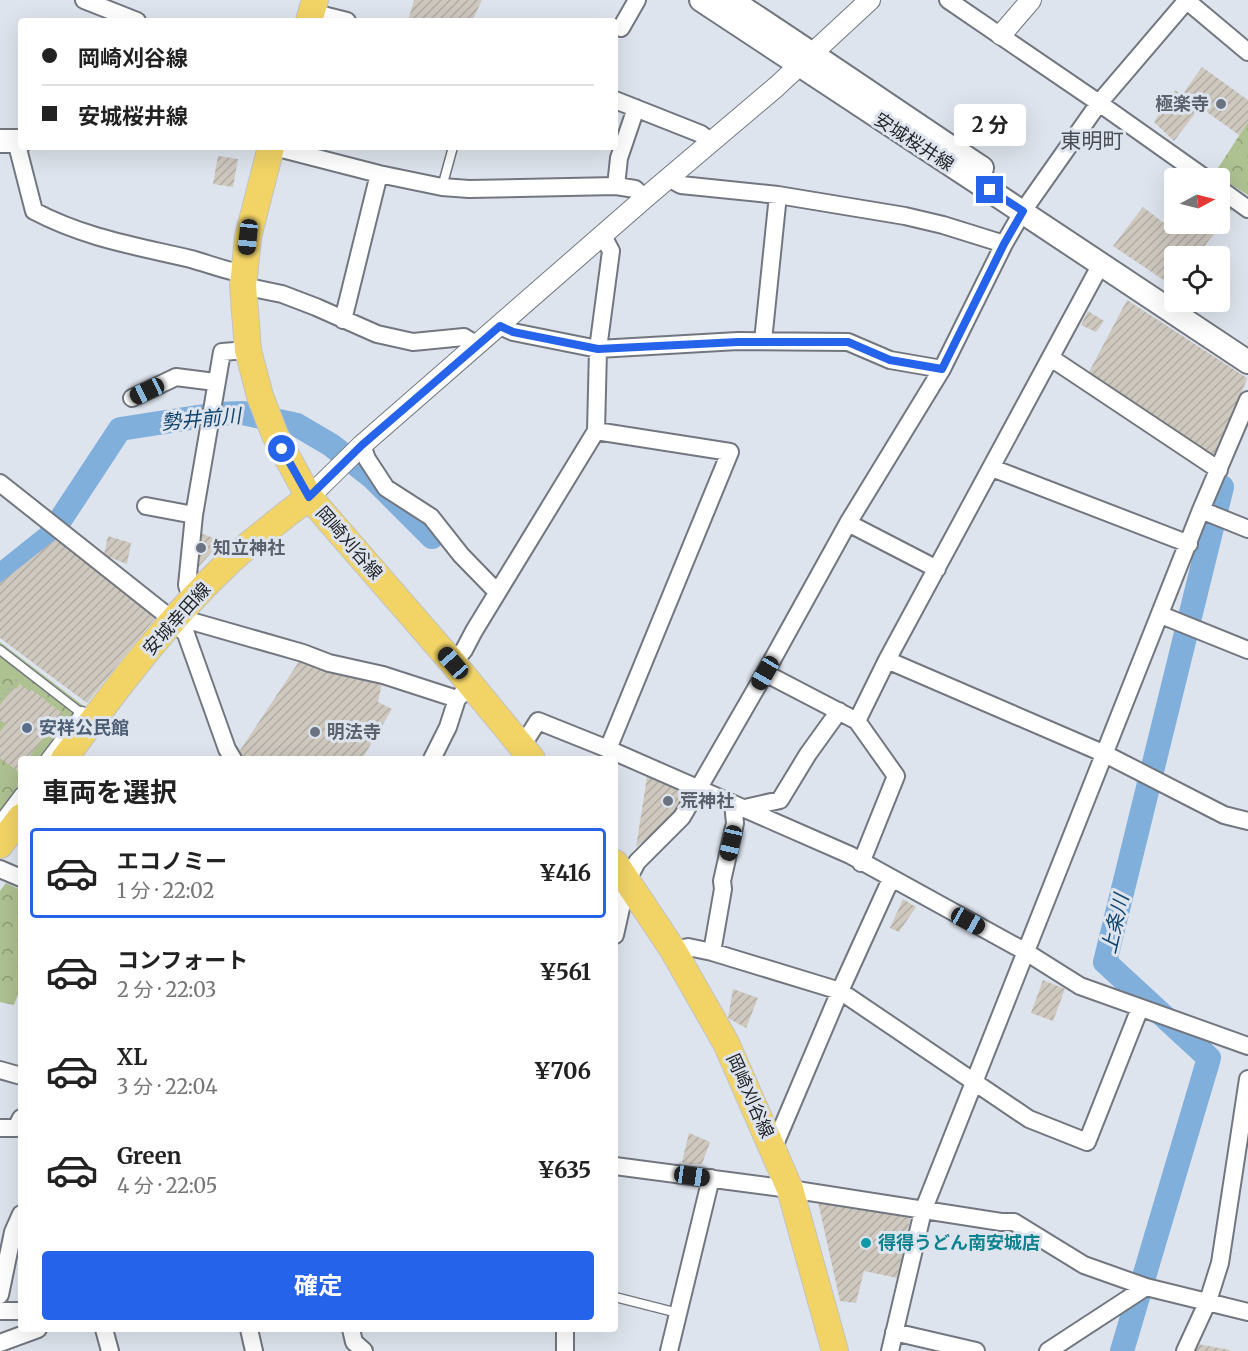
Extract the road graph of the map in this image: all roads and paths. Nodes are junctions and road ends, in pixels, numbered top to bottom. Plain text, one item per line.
1 (84, 0) edge
2 (637, 0) edge
3 (702, 0) edge
4 (731, 0) edge
5 (870, 0) edge
6 (948, 0) edge
7 (1031, 0) edge
8 (1186, 0) edge
9 (311, 11) edge
10 (119, 12) edge
11 (336, 18) edge
12 (621, 28) dead end
13 (1001, 35) junction
14 (1248, 52) edge
15 (807, 59) junction
16 (618, 101) edge
17 (1100, 103) junction
18 (636, 108) junction
19 (12, 141) edge
20 (711, 142) junction
21 (271, 150) edge
22 (284, 150) edge
23 (452, 150) edge
24 (1191, 168) edge
25 (379, 174) junction
26 (668, 178) junction
27 (616, 186) junction
28 (442, 187) junction
29 (778, 195) junction
30 (1230, 196) edge
31 (645, 198) junction
32 (1027, 206) junction
33 (1248, 209) edge
34 (603, 236) junction
35 (1004, 244) junction
36 (1101, 264) junction
37 (244, 280) junction
38 (1164, 289) edge
39 (1200, 312) edge
40 (343, 320) junction
41 (500, 326) junction
42 (764, 342) junction
43 (1248, 344) edge
44 (477, 345) junction
45 (598, 349) junction
46 (248, 350) junction
47 (1051, 358) junction
48 (1248, 362) edge
49 (942, 369) junction
50 (216, 382) junction
51 (132, 398) dead end
52 (1248, 400) edge
53 (596, 431) junction
54 (362, 445) junction
55 (992, 468) junction
56 (1219, 470) junction
57 (0, 483) edge
58 (309, 497) junction
59 (146, 506) dead end
60 (1201, 510) junction
61 (194, 515) junction
62 (848, 523) junction
63 (1248, 529) edge
64 (1189, 544) junction
65 (937, 569) junction
66 (497, 592) junction
67 (192, 601) junction
68 (1161, 615) junction
69 (174, 621) junction
70 (0, 650) edge
71 (1248, 650) edge
72 (887, 660) junction
73 (453, 663) junction
74 (26, 669) junction
75 (765, 673) junction
76 (464, 691) junction
77 (0, 699) edge
78 (839, 711) junction
79 (87, 717) junction
80 (857, 722) junction
81 (608, 749) junction
82 (527, 753) edge
83 (1105, 754) junction
84 (50, 756) edge
85 (66, 756) edge
86 (231, 756) edge
87 (434, 756) edge
88 (699, 789) junction
89 (18, 798) edge
90 (739, 806) junction
91 (7, 814) edge
92 (1248, 821) edge
93 (0, 844) edge
94 (861, 863) junction
95 (0, 869) edge
96 (621, 872) edge
97 (18, 877) edge
98 (891, 879) junction
99 (618, 904) edge
100 (674, 950) junction
101 (712, 952) junction
102 (1026, 952) junction
103 (840, 991) junction
104 (1140, 1008) junction
105 (1248, 1046) edge
106 (1248, 1079) edge
107 (974, 1082) junction
108 (773, 1149) junction
109 (618, 1166) edge
110 (711, 1178) junction
111 (790, 1189) junction
112 (923, 1211) junction
113 (18, 1221) edge
114 (2, 1277) edge
115 (1146, 1287) junction
116 (0, 1295) edge
117 (618, 1299) edge
118 (1208, 1301) junction
119 (0, 1311) edge
120 (18, 1311) edge
121 (1248, 1312) edge
122 (678, 1313) junction
123 (30, 1332) edge
124 (105, 1332) edge
125 (250, 1332) edge
126 (352, 1332) edge
127 (565, 1332) edge
128 (894, 1332) junction
129 (0, 1343) edge
130 (110, 1351) edge
131 (254, 1351) edge
132 (364, 1351) edge
133 (565, 1351) edge
134 (669, 1351) edge
135 (835, 1351) edge
136 (890, 1351) edge
137 (976, 1351) edge
138 (1048, 1351) edge
139 (1185, 1351) edge

1 - 10 street
2 - 12 street
3 - 15 main road, 安城桜井線
4 - 15 main road, 安城桜井線
5 - 15 street
6 - 13 street
7 - 13 street
8 - 14 street
8 - 17 street
9 - 11 street
13 - 17 street
15 - 20 street
15 - 32 main road, 安城桜井線
16 - 18 street
17 - 24 street
17 - 32 street
18 - 20 street
18 - 27 street
19 - 37 street
20 - 26 street
21 - 37 main road, 岡崎刈谷線
22 - 25 street
23 - 28 lane
25 - 28 street
25 - 40 street
26 - 29 street
26 - 31 street
27 - 28 street
27 - 31 street
29 - 35 street
29 - 42 street
30 - 33 street
31 - 34 street
32 - 35 street
32 - 36 main road, 安城桜井線
32 - 38 main road, 安城桜井線
34 - 41 street
34 - 45 street
35 - 49 street
36 - 47 street
36 - 48 main road, 安城桜井線
37 - 40 street
37 - 46 main road, 岡崎刈谷線
39 - 43 main road
40 - 44 street
41 - 44 street
41 - 45 street
42 - 45 street
42 - 49 street
44 - 54 street
45 - 53 street
46 - 50 street
46 - 58 main road, 岡崎刈谷線
47 - 55 street
47 - 56 street
49 - 62 street
50 - 51 street
50 - 61 street
52 - 56 street
53 - 66 street
53 - 81 street
54 - 58 street
54 - 66 street
55 - 64 street
55 - 65 street
56 - 60 street
57 - 69 street
58 - 67 main road, 安城幸田線
58 - 73 main road, 岡崎刈谷線
59 - 61 street
60 - 63 street
60 - 64 street
61 - 67 street
62 - 65 street
62 - 75 street
64 - 68 street
65 - 72 street
66 - 73 street
67 - 69 main road, 安城幸田線
68 - 71 street
68 - 83 street
69 - 76 street
69 - 79 main road, 安城幸田線
69 - 86 street
70 - 74 lane
72 - 80 street
72 - 83 street
73 - 76 main road, 岡崎刈谷線
74 - 77 path
74 - 79 lane
75 - 78 street
75 - 88 street
76 - 82 main road, 岡崎刈谷線
76 - 87 street
78 - 80 street
78 - 90 street
79 - 84 street
79 - 85 main road, 安城幸田線
80 - 94 street
81 - 82 street
81 - 88 street
83 - 92 street
83 - 102 street
88 - 90 street
88 - 96 street
89 - 91 street
90 - 94 street
90 - 101 street
91 - 93 main road
94 - 98 street
95 - 97 street
96 - 99 street
96 - 100 main road, 岡崎刈谷線
98 - 102 street
98 - 103 street
100 - 101 street
100 - 108 main road, 岡崎刈谷線
101 - 103 street
102 - 104 street
102 - 107 street
103 - 107 street
103 - 108 street
104 - 105 street
104 - 107 street
106 - 118 street
107 - 112 street
108 - 111 main road, 岡崎刈谷線
109 - 110 street
110 - 111 street
110 - 122 street
111 - 112 street
111 - 135 main road, 岡崎刈谷線
112 - 115 street
112 - 128 street
113 - 114 street
114 - 116 street
115 - 118 street
115 - 138 street
117 - 122 lane
118 - 121 street
118 - 139 street
119 - 120 street
122 - 134 street
123 - 129 street
124 - 130 street
125 - 131 street
126 - 132 street
127 - 133 street
128 - 136 street
128 - 137 street

